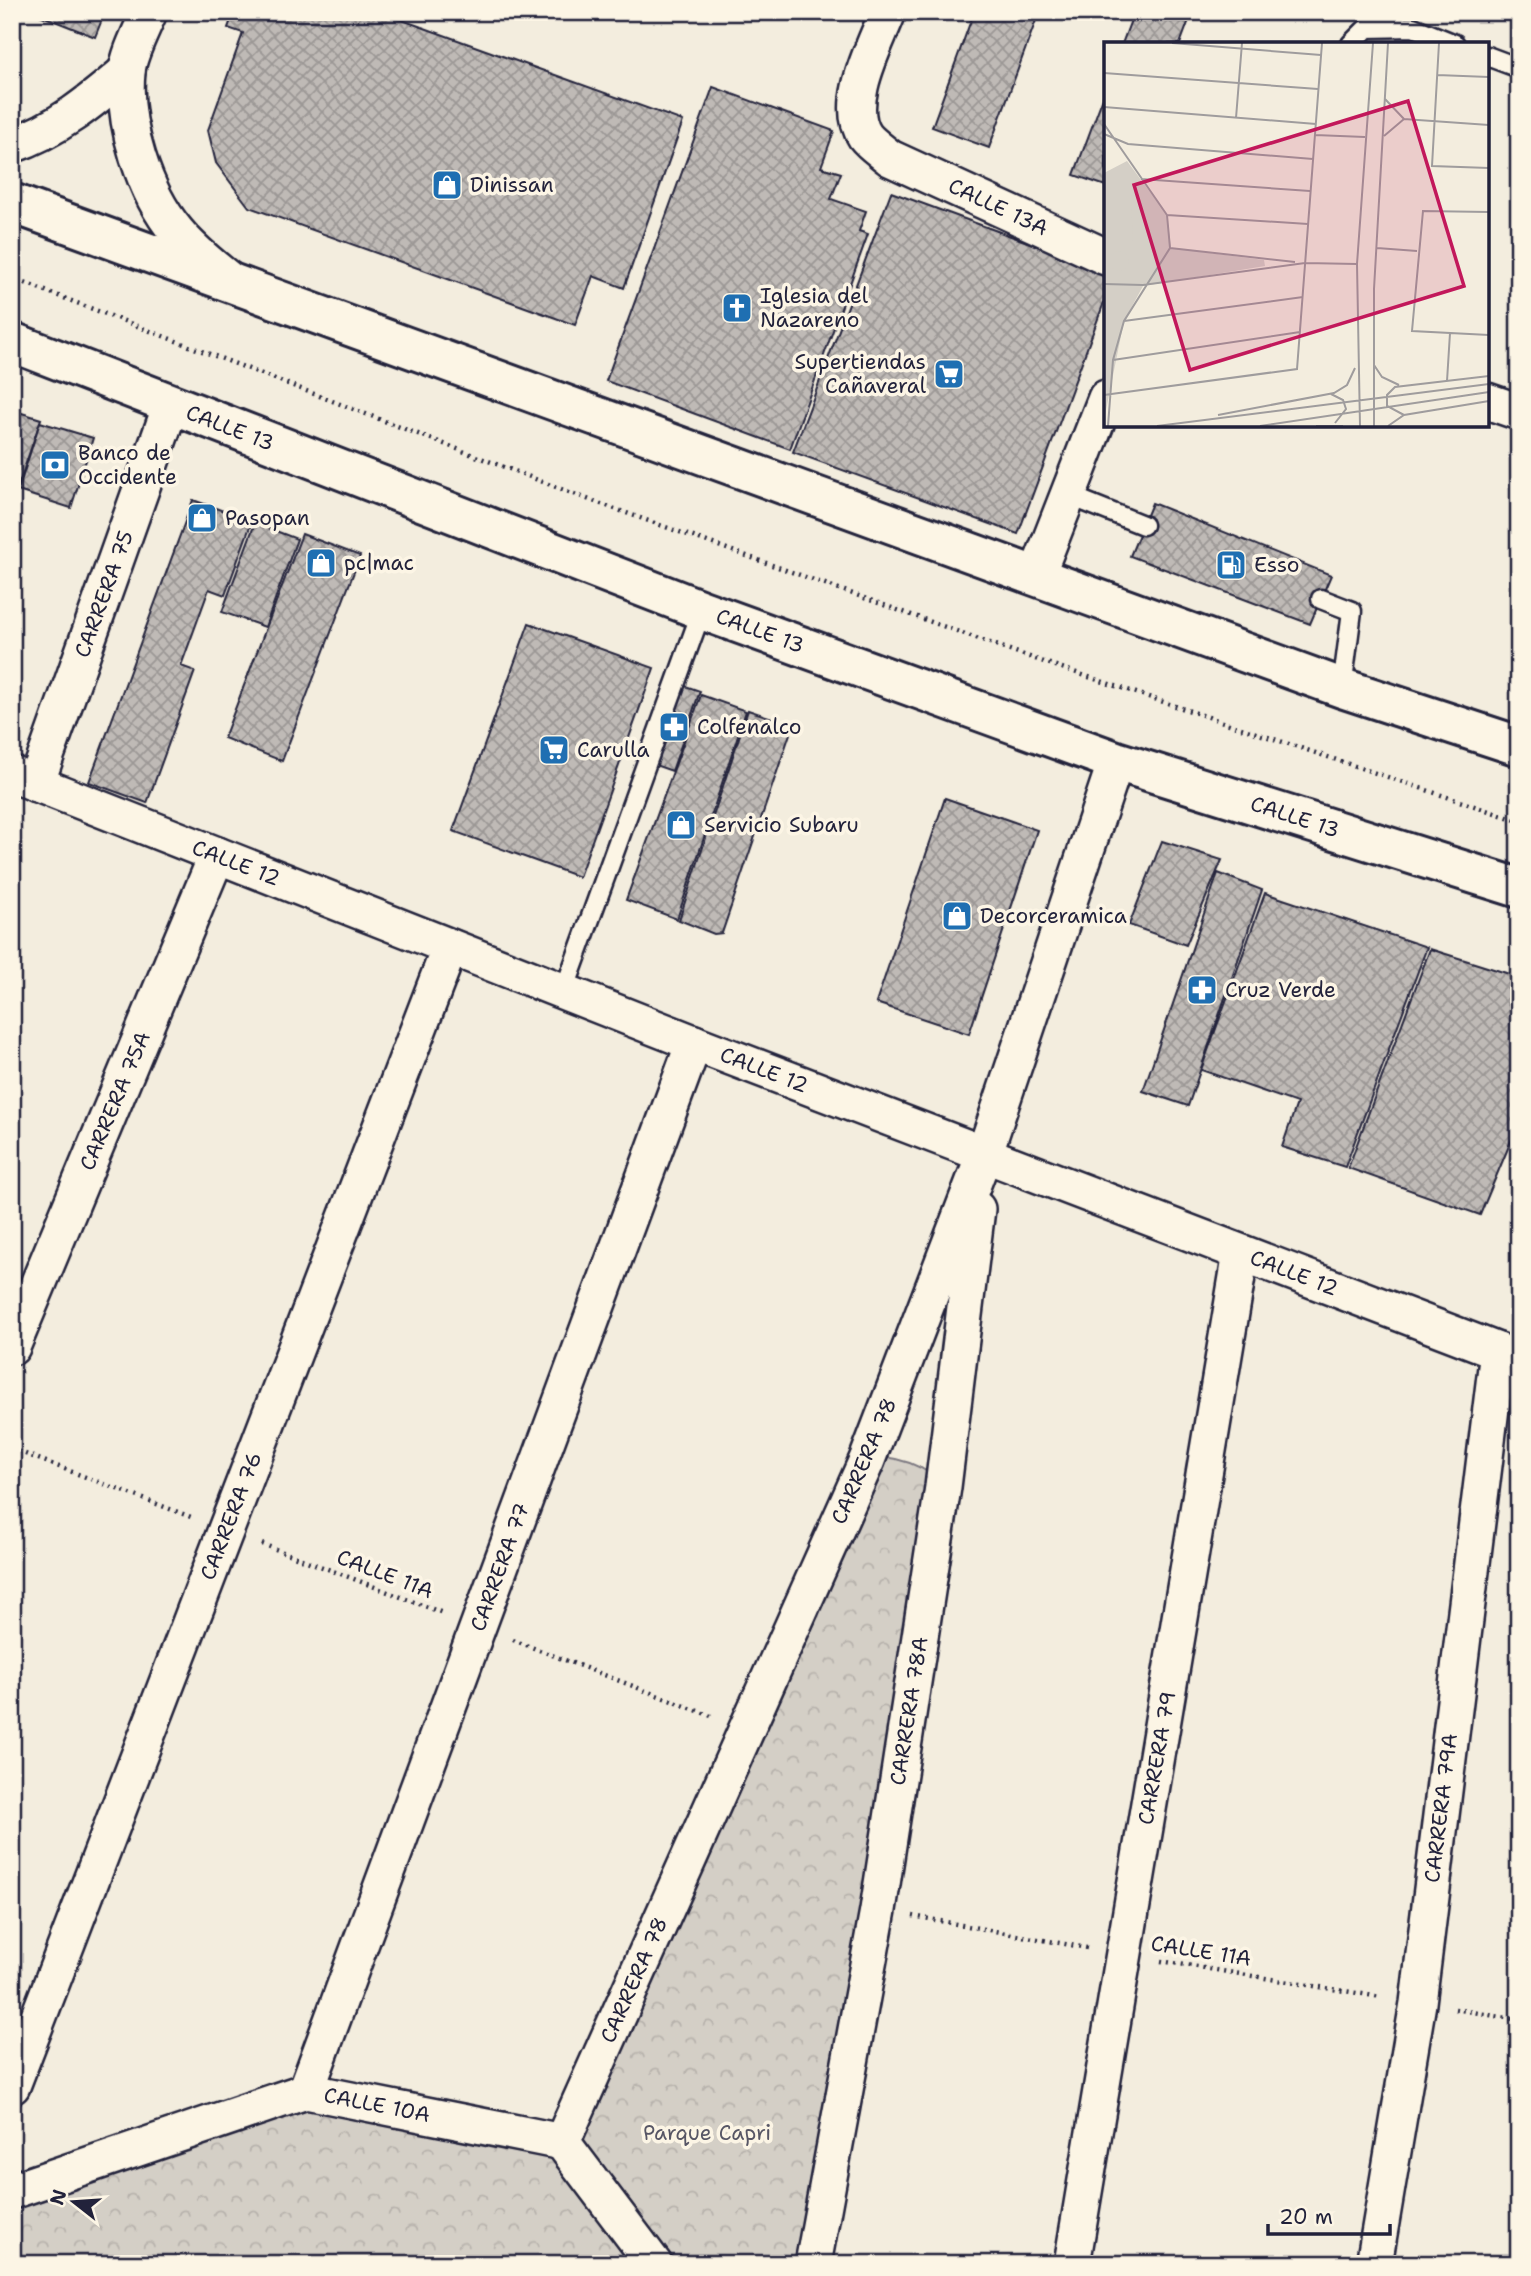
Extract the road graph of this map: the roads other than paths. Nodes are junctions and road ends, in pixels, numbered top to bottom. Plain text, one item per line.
1 (149, 12) edge
2 (888, 12) edge
3 (1353, 42) edge
4 (1450, 42) edge
5 (1489, 57) edge
6 (1519, 68) edge
7 (127, 71) junction
8 (12, 145) edge
9 (12, 203) edge
10 (1104, 256) edge
11 (234, 284) junction
12 (12, 342) edge
13 (1489, 402) edge
14 (1104, 403) edge
15 (172, 405) junction
16 (1519, 412) edge
17 (1069, 495) junction
18 (1143, 525) dead end
19 (1036, 577) junction
20 (1321, 599) dead end
21 (702, 610) junction
22 (1342, 688) junction
23 (1519, 746) edge
24 (1116, 761) junction
25 (24, 779) edge
26 (217, 855) junction
27 (1519, 888) edge
28 (450, 947) junction
29 (564, 991) junction
30 (694, 1042) junction
31 (984, 1155) junction
32 (1241, 1253) junction
33 (12, 1347) edge
34 (1508, 1355) edge
35 (12, 2086) edge
36 (306, 2091) junction
37 (562, 2142) junction
38 (12, 2191) edge
39 (654, 2264) edge
40 (813, 2264) edge
41 (1072, 2264) edge
42 (1374, 2264) edge

1 - 7 street
2 - 10 street, CALLE 13A
3 - 4 lane
5 - 6 lane
7 - 8 street
7 - 11 street
9 - 11 main road
11 - 19 main road
12 - 15 main road, CALLE 13
13 - 16 street
14 - 17 street
15 - 21 main road, CALLE 13
15 - 25 street, CARRERA 75
17 - 18 lane
17 - 19 street
19 - 22 main road
20 - 22 lane
21 - 24 main road, CALLE 13
21 - 29 lane
22 - 23 main road
24 - 27 main road, CALLE 13
24 - 31 street, CARRERA 78
25 - 26 street, CALLE 12
26 - 28 street, CALLE 12
26 - 33 street, CARRERA 75A
28 - 29 street, CALLE 12
28 - 35 street, CARRERA 76
29 - 30 street, CALLE 12
30 - 31 street, CALLE 12
30 - 36 street, CARRERA 77
31 - 32 street, CALLE 12
31 - 37 street, CARRERA 78
31 - 40 street, CARRERA 78A
32 - 34 street, CALLE 12
32 - 41 street, CARRERA 79
34 - 42 street, CARRERA 79A
36 - 37 street, CALLE 10A
36 - 38 street, CALLE 10A
37 - 39 street

